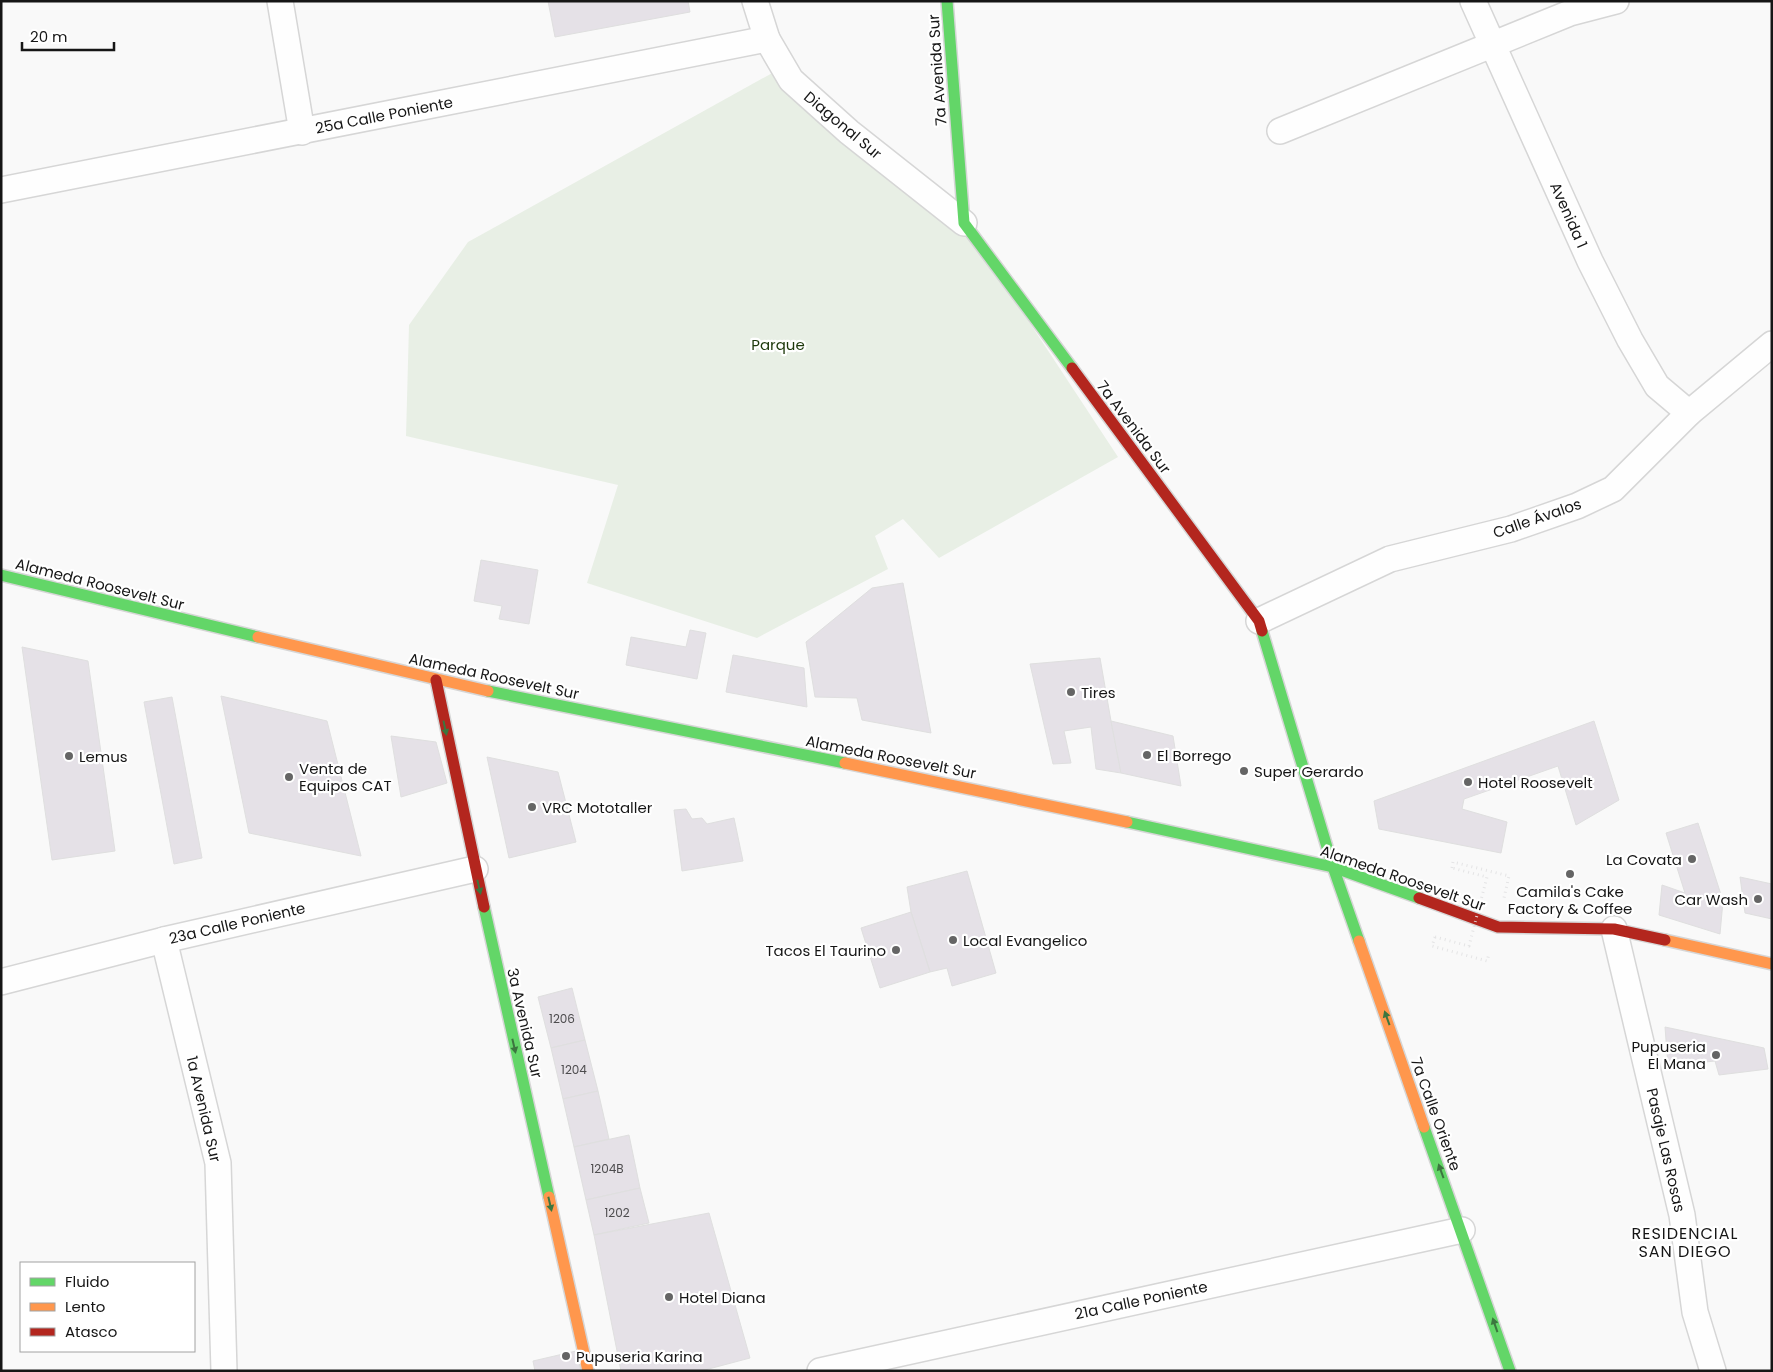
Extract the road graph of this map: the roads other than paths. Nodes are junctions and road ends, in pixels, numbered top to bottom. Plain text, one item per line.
1 (280, 1) edge
2 (755, 1) edge
3 (947, 1) edge
4 (1473, 1) edge
5 (1616, 1) edge
6 (767, 39) junction
7 (1492, 45) junction
8 (1280, 131) dead end
9 (302, 132) junction
10 (1, 190) edge
11 (964, 224) junction
12 (1772, 344) edge
13 (1689, 413) junction
14 (1, 575) edge
15 (1259, 621) junction
16 (436, 680) junction
17 (1333, 867) junction
18 (474, 869) junction
19 (1614, 929) junction
20 (164, 940) junction
21 (1772, 964) edge
22 (1, 982) edge
23 (1462, 1230) junction
24 (224, 1371) edge
25 (588, 1371) edge
26 (820, 1371) edge
27 (1510, 1371) edge
28 (1713, 1371) edge

1 - 9 street
2 - 6 street, Diagonal Sur
3 - 11 main road, 7a Avenida Sur
4 - 7 street, Avenida 1
5 - 7 street
6 - 9 street, 25a Calle Poniente
6 - 11 street, Diagonal Sur
7 - 8 street
7 - 13 street, Avenida 1
9 - 10 street, 25a Calle Poniente
11 - 15 main road, 7a Avenida Sur
12 - 13 street, Calle Ávalos
13 - 15 street, Calle Ávalos
14 - 16 main road, Alameda Roosevelt Sur
15 - 17 main road, 7a Avenida Sur
16 - 17 main road, Alameda Roosevelt Sur
16 -> 18 main road, 3a Avenida Sur
17 - 19 main road, Alameda Roosevelt Sur
23 -> 17 main road, 7a Calle Oriente
18 - 20 street, 23a Calle Poniente
18 -> 25 main road, 3a Avenida Sur
19 - 21 main road, Alameda Roosevelt Sur
19 - 28 street, Pasaje Las Rosas
20 - 22 street, 23a Calle Poniente
20 - 24 street, 1a Avenida Sur
23 - 26 street, 21a Calle Poniente
27 -> 23 main road, 7a Calle Oriente

